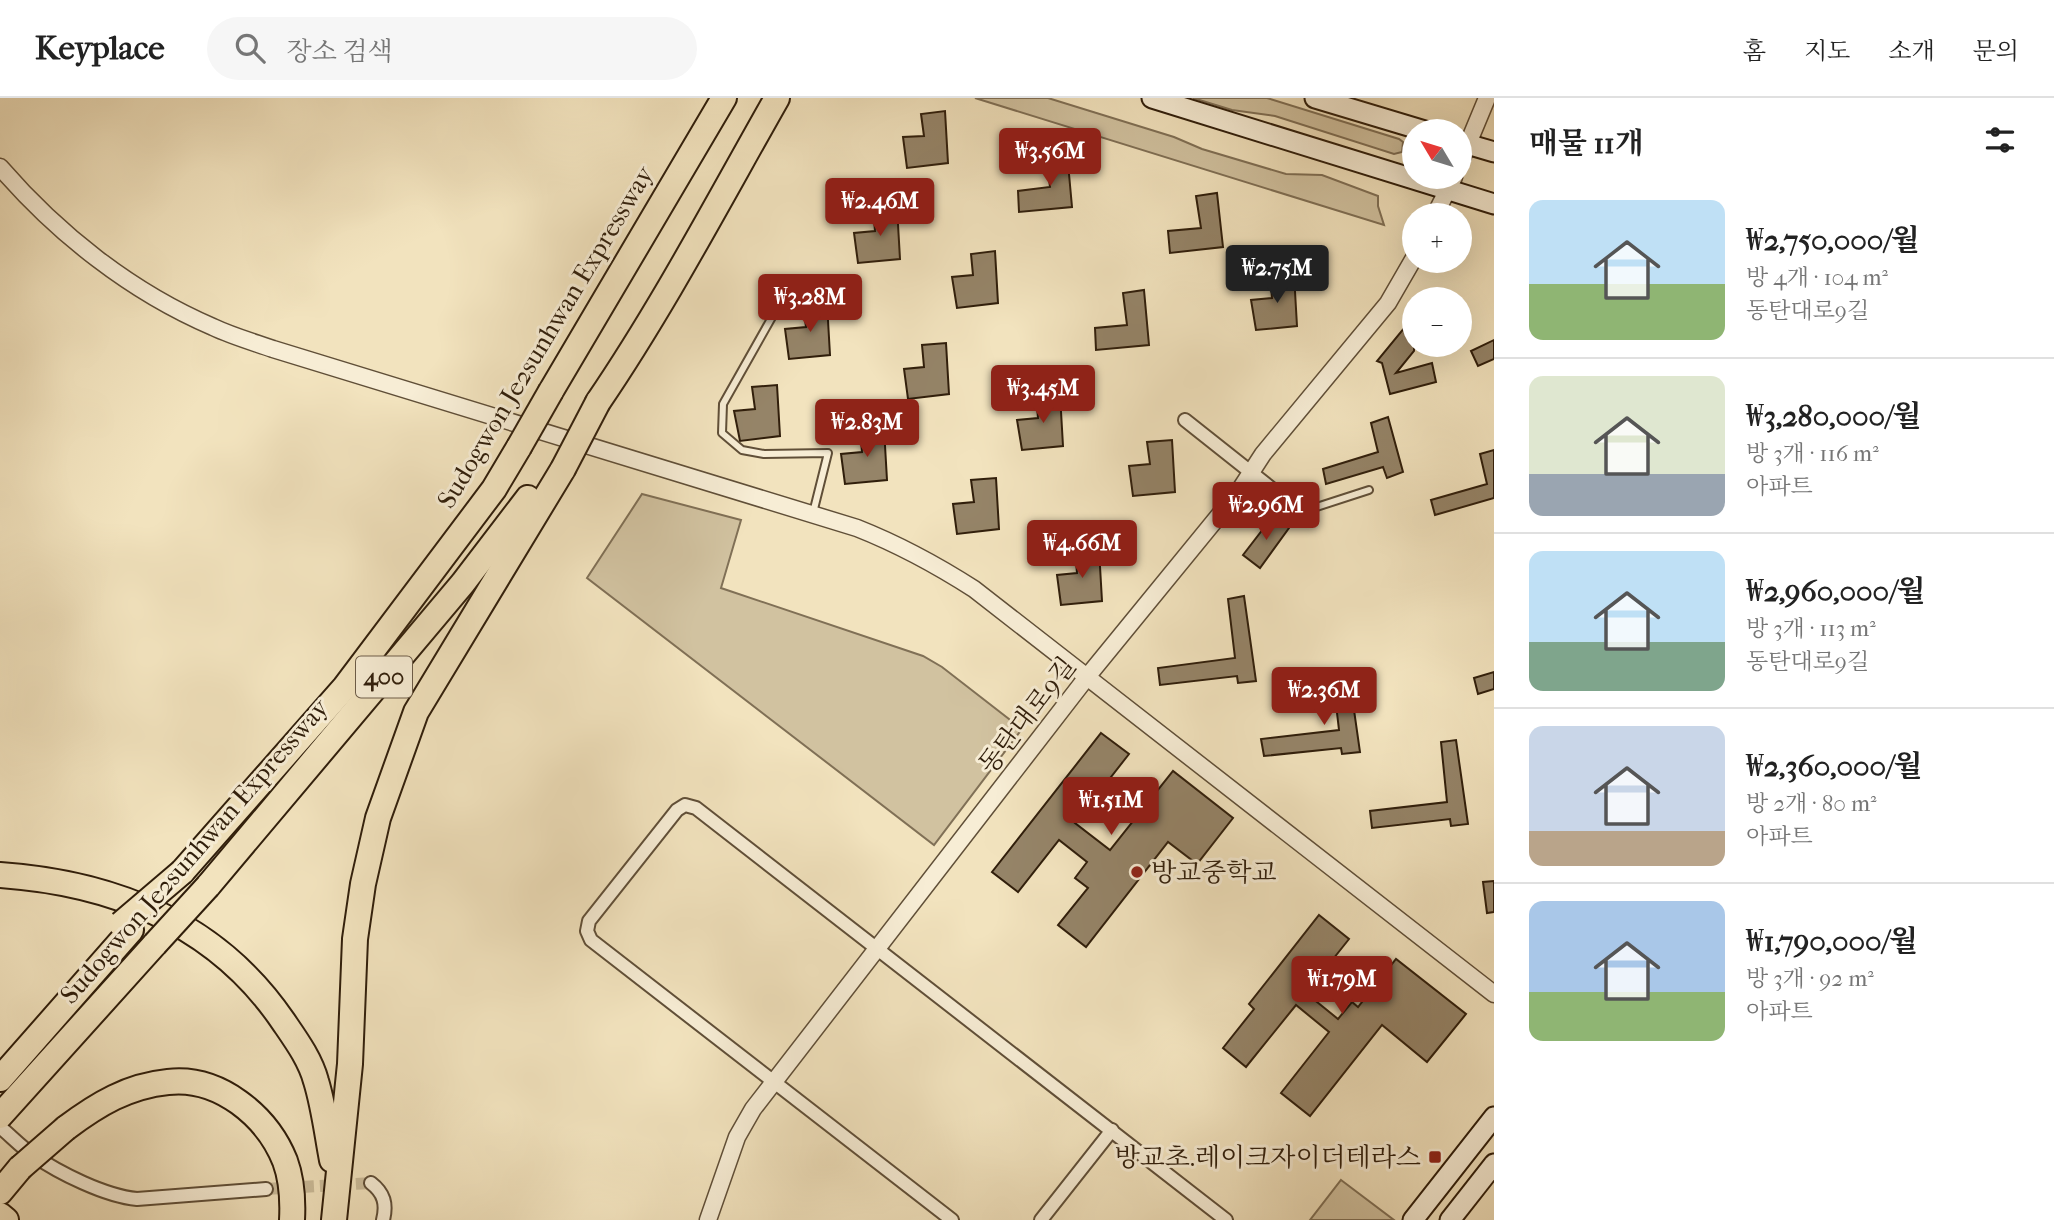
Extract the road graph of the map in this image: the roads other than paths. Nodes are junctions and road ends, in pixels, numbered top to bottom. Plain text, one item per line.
1 (724, 98) edge
2 (777, 98) edge
3 (1152, 98) edge
4 (1315, 98) edge
5 (1487, 98) edge
6 (1402, 124) edge
7 (1472, 127) edge
8 (1472, 145) edge
9 (1494, 152) edge
10 (0, 167) edge
11 (1402, 169) edge
12 (1463, 189) edge
13 (1494, 204) edge
14 (1405, 273) edge
15 (776, 310) dead end
16 (1185, 420) dead end
17 (558, 466) junction
18 (1252, 473) junction
19 (1369, 490) dead end
20 (1301, 512) joint
21 (813, 514) junction
22 (1087, 677) junction
23 (0, 875) edge
24 (877, 949) junction
25 (1494, 994) edge
26 (19, 1055) edge
27 (0, 1079) edge
28 (774, 1082) junction
29 (0, 1116) edge
30 (1494, 1116) edge
31 (0, 1127) edge
32 (1112, 1130) junction
33 (1494, 1164) edge
34 (371, 1183) dead end
35 (266, 1189) tunnel mouth
36 (0, 1192) edge
37 (0, 1215) edge
38 (6, 1220) edge
39 (292, 1220) edge
40 (334, 1220) edge
41 (383, 1220) edge
42 (708, 1220) edge
43 (952, 1220) edge
44 (1041, 1220) edge
45 (1226, 1220) edge
46 (1413, 1220) edge
47 (1450, 1220) edge

1 - 26 highway, Sudogwon Je2sunhwan Expressway / 400, bridge
2 - 17 highway, bridge
3 - 11 main road
4 - 6 main road
5 - 7 street
8 - 9 main road
10 - 21 street
12 - 13 main road
14 - 18 street, 동탄대로9길
15 - 21 lane
16 - 18 street
17 - 26 highway, Sudogwon Je2sunhwan Expressway / 400, bridge
17 - 40 highway
18 - 20 street
18 - 22 street, 동탄대로9길
19 - 20 lane
21 - 22 street
22 - 24 street, 동탄대로9길
22 - 25 street
23 - 40 highway
24 - 28 street, 동탄대로9길
24 - 28 street
24 - 32 street
26 - 27 highway, Sudogwon Je2sunhwan Expressway / 400
26 - 29 highway, Sudogwon Je2sunhwan Expressway / 400
28 - 42 street, 동탄대로9길
28 - 43 street
30 - 46 main road
31 - 35 street
32 - 44 street
32 - 45 street
33 - 47 main road
34 - 41 street
36 - 39 highway, bridge
37 - 38 highway

